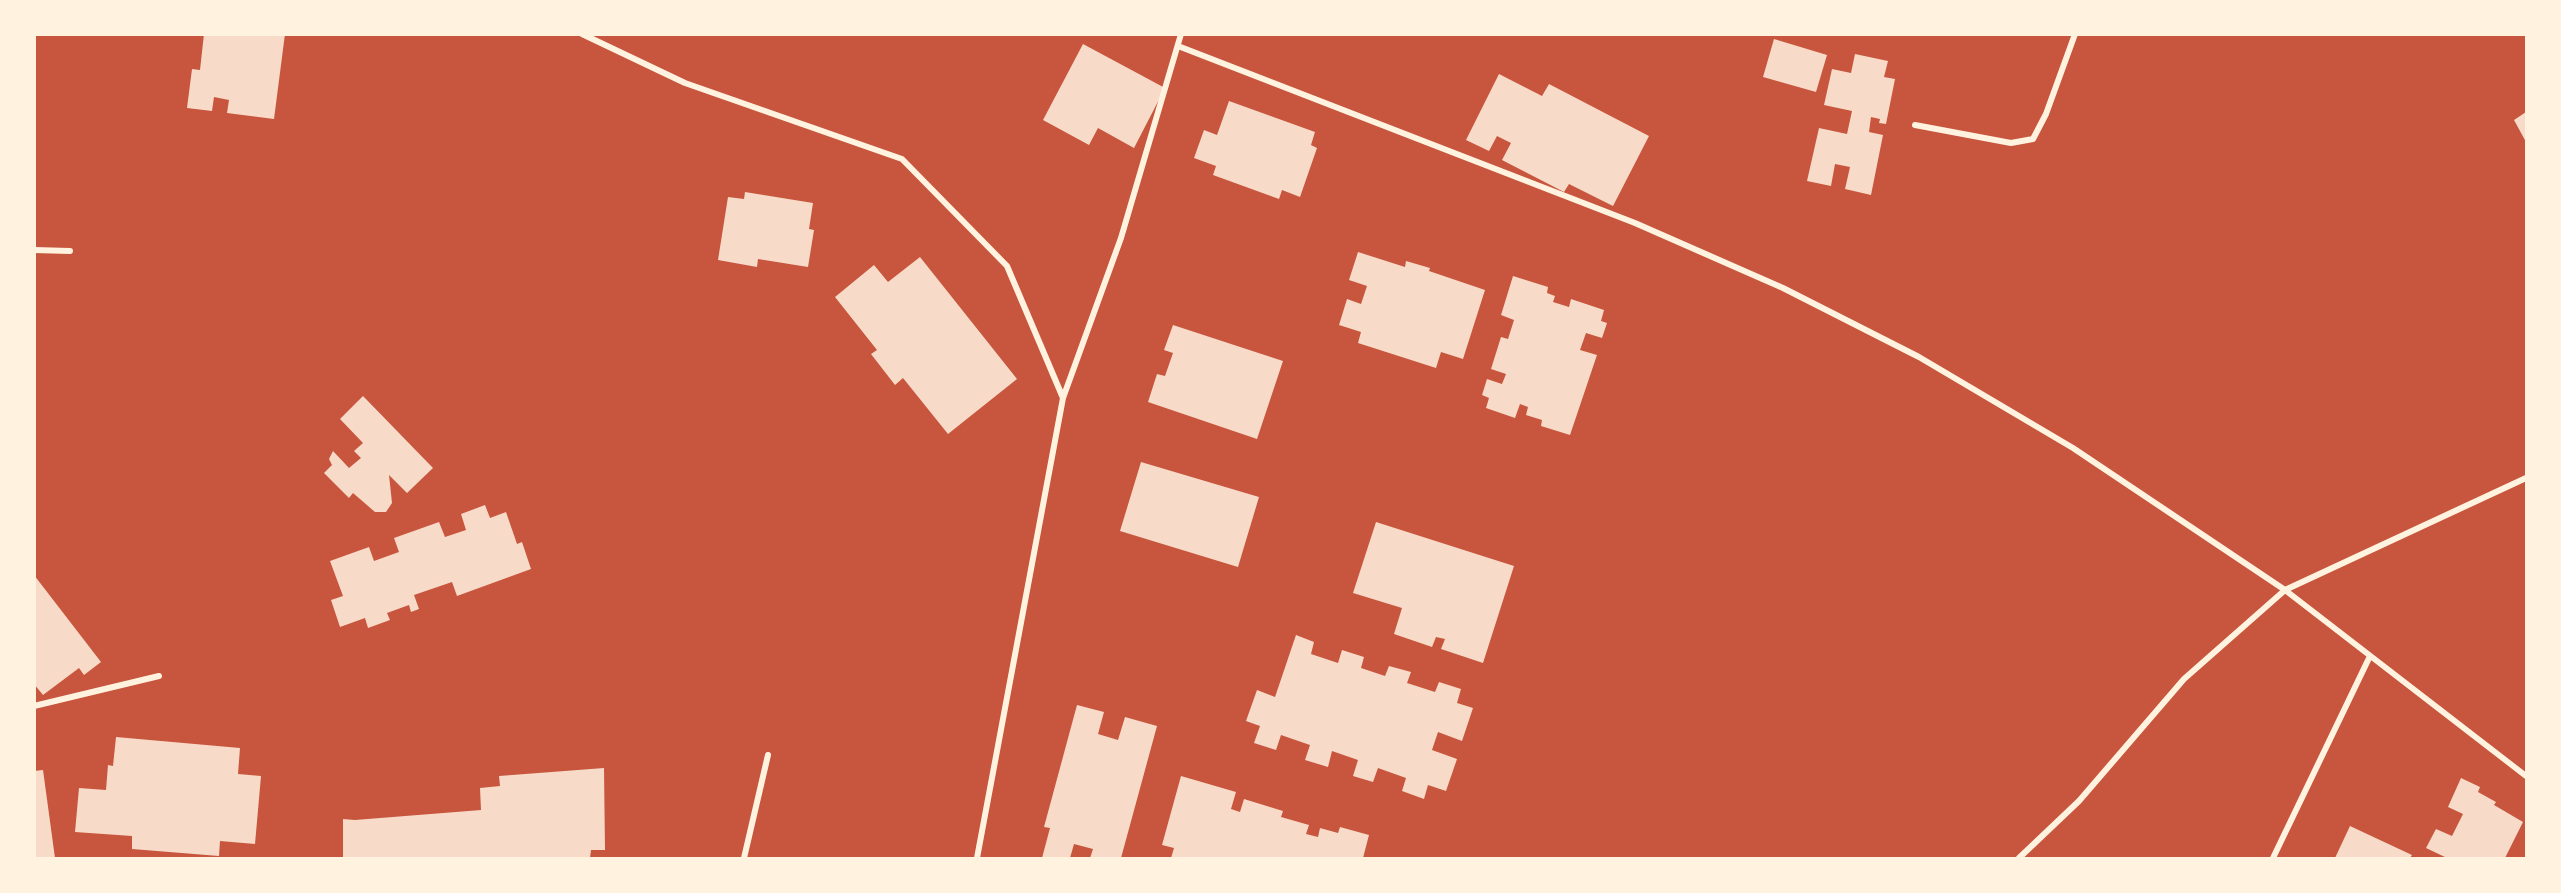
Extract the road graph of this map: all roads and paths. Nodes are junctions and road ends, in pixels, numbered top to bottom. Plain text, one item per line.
1 (582, 34) edge
2 (1181, 34) edge
3 (2075, 34) edge
4 (1178, 46) junction
5 (1915, 125) dead end
6 (34, 250) edge
7 (70, 251) dead end
8 (1063, 398) junction
9 (2526, 478) edge
10 (2285, 590) junction
11 (2370, 656) junction
12 (159, 676) dead end
13 (34, 706) edge
14 (768, 755) dead end
15 (2526, 776) edge
16 (744, 858) edge
17 (976, 858) edge
18 (2019, 858) edge
19 (2273, 858) edge

1 - 8 street
2 - 4 street
3 - 5 street
4 - 8 street
4 - 10 street
6 - 7 street
8 - 17 street
9 - 10 street
10 - 11 street
10 - 18 street
11 - 15 street
11 - 19 street
12 - 13 street
14 - 16 street

